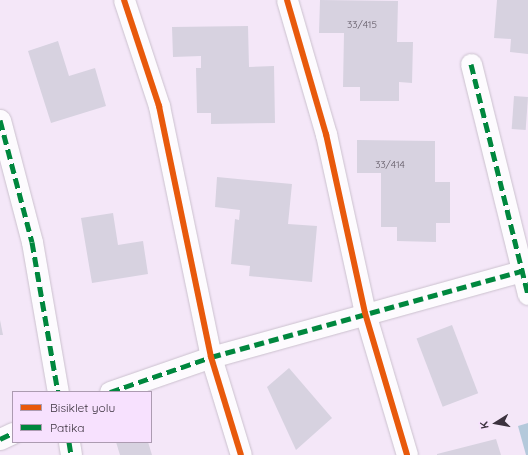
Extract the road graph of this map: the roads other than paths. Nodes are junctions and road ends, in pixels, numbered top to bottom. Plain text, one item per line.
1 (124, 0) edge
2 (287, 0) edge
3 (471, 64) dead end
4 (0, 120) edge
5 (525, 270) edge
6 (528, 294) edge
7 (365, 313) junction
8 (211, 357) junction
9 (58, 391) edge
10 (113, 391) edge
11 (12, 433) edge
12 (0, 439) edge
13 (68, 443) edge
14 (71, 455) edge
15 (241, 455) edge
16 (406, 455) edge

1 - 8 street
2 - 7 street
3 - 5 street
4 - 9 street
5 - 6 street
5 - 7 street
7 - 8 street
7 - 16 street
8 - 10 street
8 - 15 street
11 - 12 street
13 - 14 street

